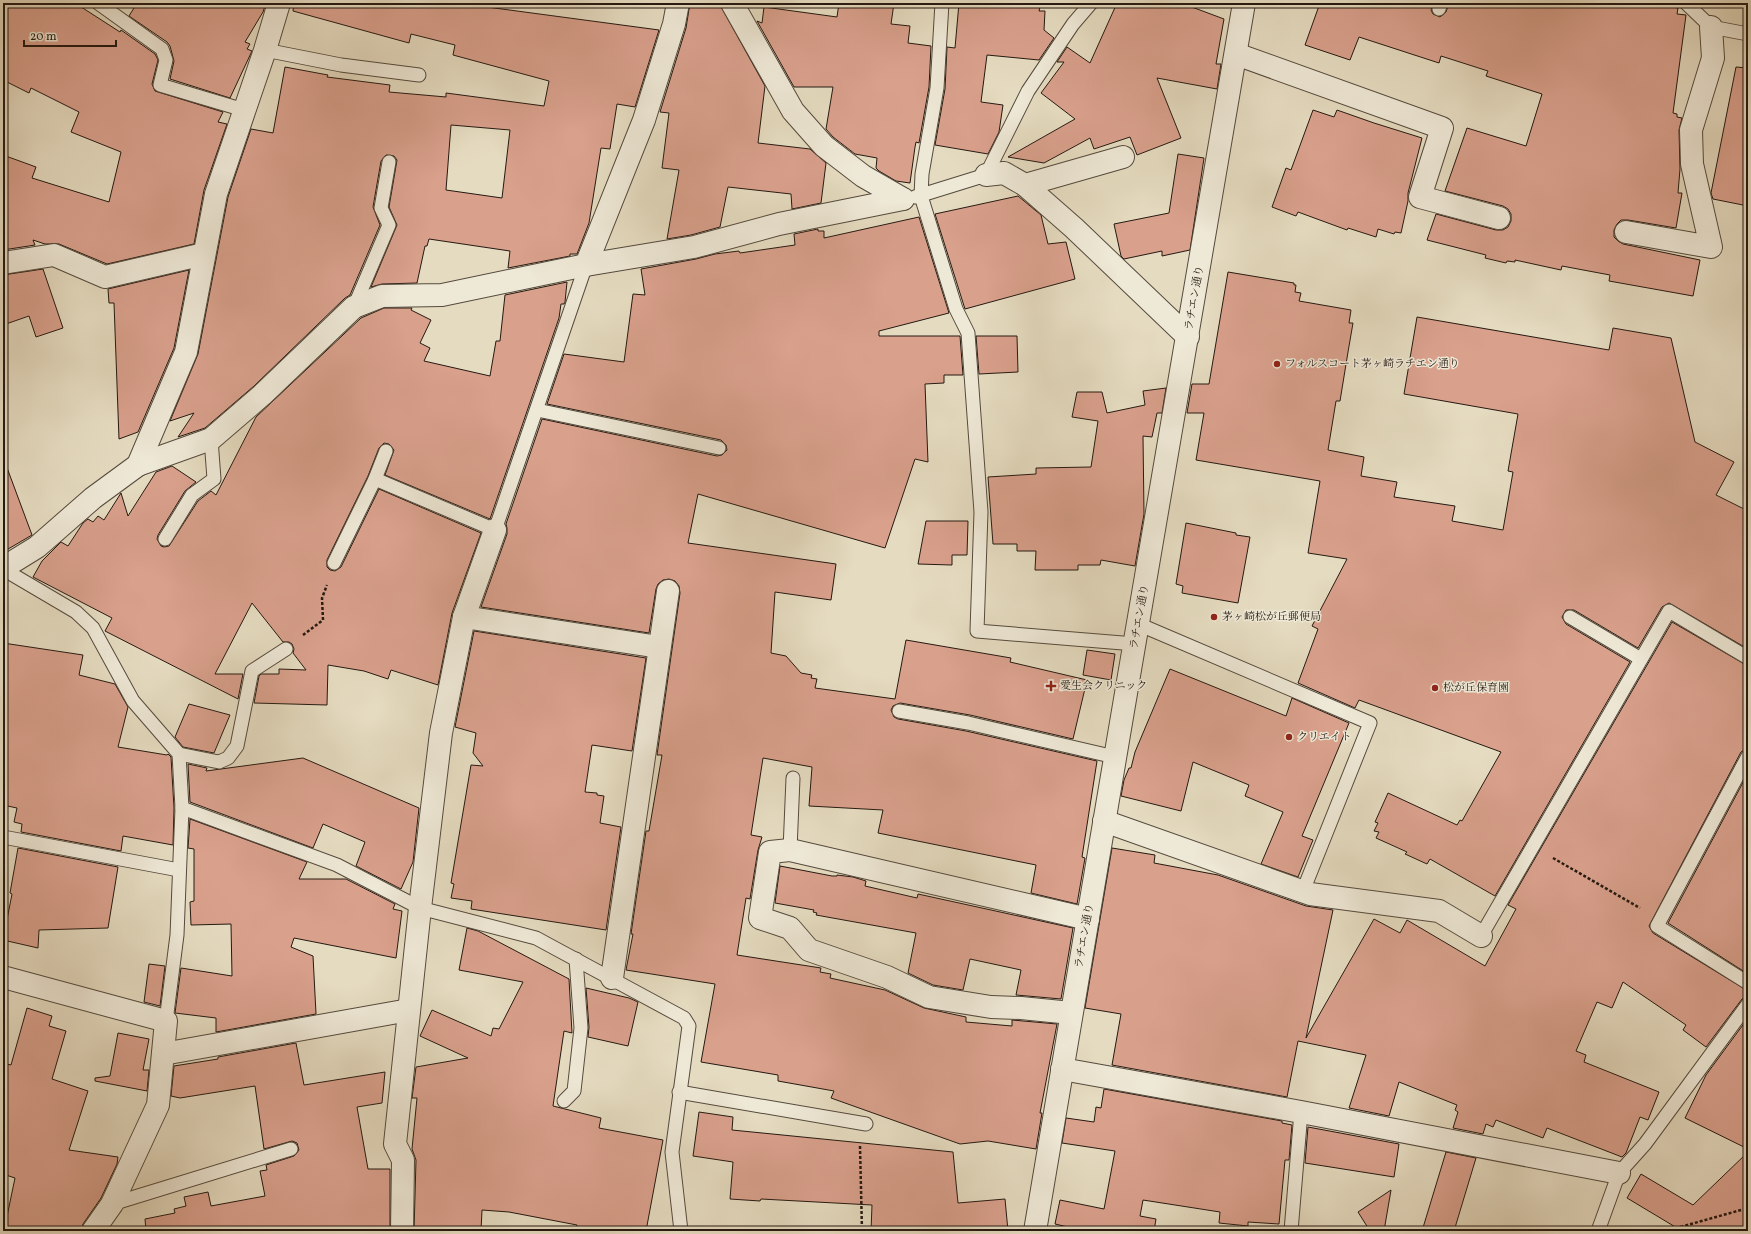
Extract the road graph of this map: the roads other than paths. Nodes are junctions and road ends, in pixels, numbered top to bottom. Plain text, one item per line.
1 (98, 3) edge
2 (279, 3) edge
3 (678, 3) edge
4 (732, 3) edge
5 (942, 3) edge
6 (1091, 3) edge
7 (1244, 3) edge
8 (1686, 3) edge
9 (1710, 27) junction
10 (1748, 34) edge
11 (266, 50) junction
12 (1236, 54) junction
13 (419, 75) dead end
14 (244, 110) junction
15 (1123, 157) dead end
16 (389, 162) dead end
17 (986, 175) junction
18 (1025, 185) junction
19 (912, 197) junction
20 (1499, 218) dead end
21 (1626, 232) dead end
22 (204, 254) junction
23 (3, 263) edge
24 (586, 265) junction
25 (354, 307) junction
26 (1188, 337) junction
27 (537, 410) junction
28 (211, 439) junction
29 (719, 448) dead end
30 (386, 451) dead end
31 (138, 466) junction
32 (375, 479) junction
33 (495, 530) junction
34 (165, 539) dead end
35 (334, 563) road end
36 (3, 568) edge
37 (668, 592) dead end
38 (464, 617) junction
39 (1570, 617) dead end
40 (1137, 634) junction
41 (659, 647) junction
42 (286, 649) road end
43 (1748, 658) edge
44 (1641, 659) junction
45 (899, 711) dead end
46 (179, 754) junction
47 (1748, 756) edge
48 (1115, 757) junction
49 (793, 778) dead end
50 (182, 808) junction
51 (1104, 821) junction
52 (3, 837) edge
53 (790, 850) junction
54 (179, 870) junction
55 (1303, 891) junction
56 (420, 908) junction
57 (1088, 919) junction
58 (1481, 936) joint
59 (576, 959) junction
60 (3, 977) edge
61 (612, 978) junction
62 (1748, 983) edge
63 (1748, 1004) edge
64 (409, 1010) junction
65 (1071, 1013) junction
66 (166, 1021) junction
67 (163, 1054) junction
68 (1062, 1069) junction
69 (679, 1092) junction
70 (564, 1101) dead end
71 (1301, 1112) junction
72 (863, 1124) road end
73 (292, 1149) dead end
74 (1619, 1173) junction
75 (112, 1204) junction
76 (93, 1231) edge
77 (402, 1231) edge
78 (682, 1231) edge
79 (1035, 1231) edge
80 (1291, 1231) edge
81 (1598, 1231) edge

1 - 14 lane
2 - 11 street
3 - 24 street
4 - 19 street
5 - 19 lane
6 - 17 lane
7 - 12 street, ラチエン通り
8 - 9 lane
9 - 10 lane
9 - 21 street
11 - 13 lane
11 - 14 street
12 - 20 street
12 - 26 street, ラチエン通り
14 - 22 street
15 - 18 street
16 - 25 lane
17 - 18 street
17 - 19 lane
18 - 26 street
19 - 24 street
19 - 40 lane
22 - 23 street
22 - 31 street
24 - 25 street
24 - 27 lane
25 - 28 street
26 - 40 street, ラチエン通り
27 - 29 lane
27 - 33 lane
28 - 31 street
28 - 34 lane
30 - 32 lane
31 - 36 street
32 - 33 lane
32 - 35 lane
33 - 38 street
36 - 46 lane
37 - 41 street
38 - 41 street
38 - 56 street
39 - 44 lane
40 - 48 street, ラチエン通り
40 - 55 lane
41 - 61 street
42 - 46 lane
43 - 44 lane
44 - 58 lane
45 - 48 lane
46 - 50 lane
47 - 62 lane
48 - 51 street, ラチエン通り
49 - 53 lane
50 - 54 lane
50 - 56 lane
51 - 55 street
51 - 57 street, ラチエン通り
52 - 54 lane
53 - 57 street
53 - 65 street
54 - 66 lane
55 - 58 street
56 - 59 lane
56 - 64 street
57 - 65 street, ラチエン通り
59 - 61 lane
59 - 70 lane
60 - 66 street
61 - 69 lane
63 - 74 lane
64 - 67 street
64 - 77 street
65 - 68 street, ラチエン通り
66 - 67 street
67 - 75 street
68 - 71 street
68 - 79 street, ラチエン通り
69 - 72 lane
69 - 78 lane
71 - 74 street
71 - 80 lane
73 - 75 lane
74 - 81 lane
75 - 76 street

